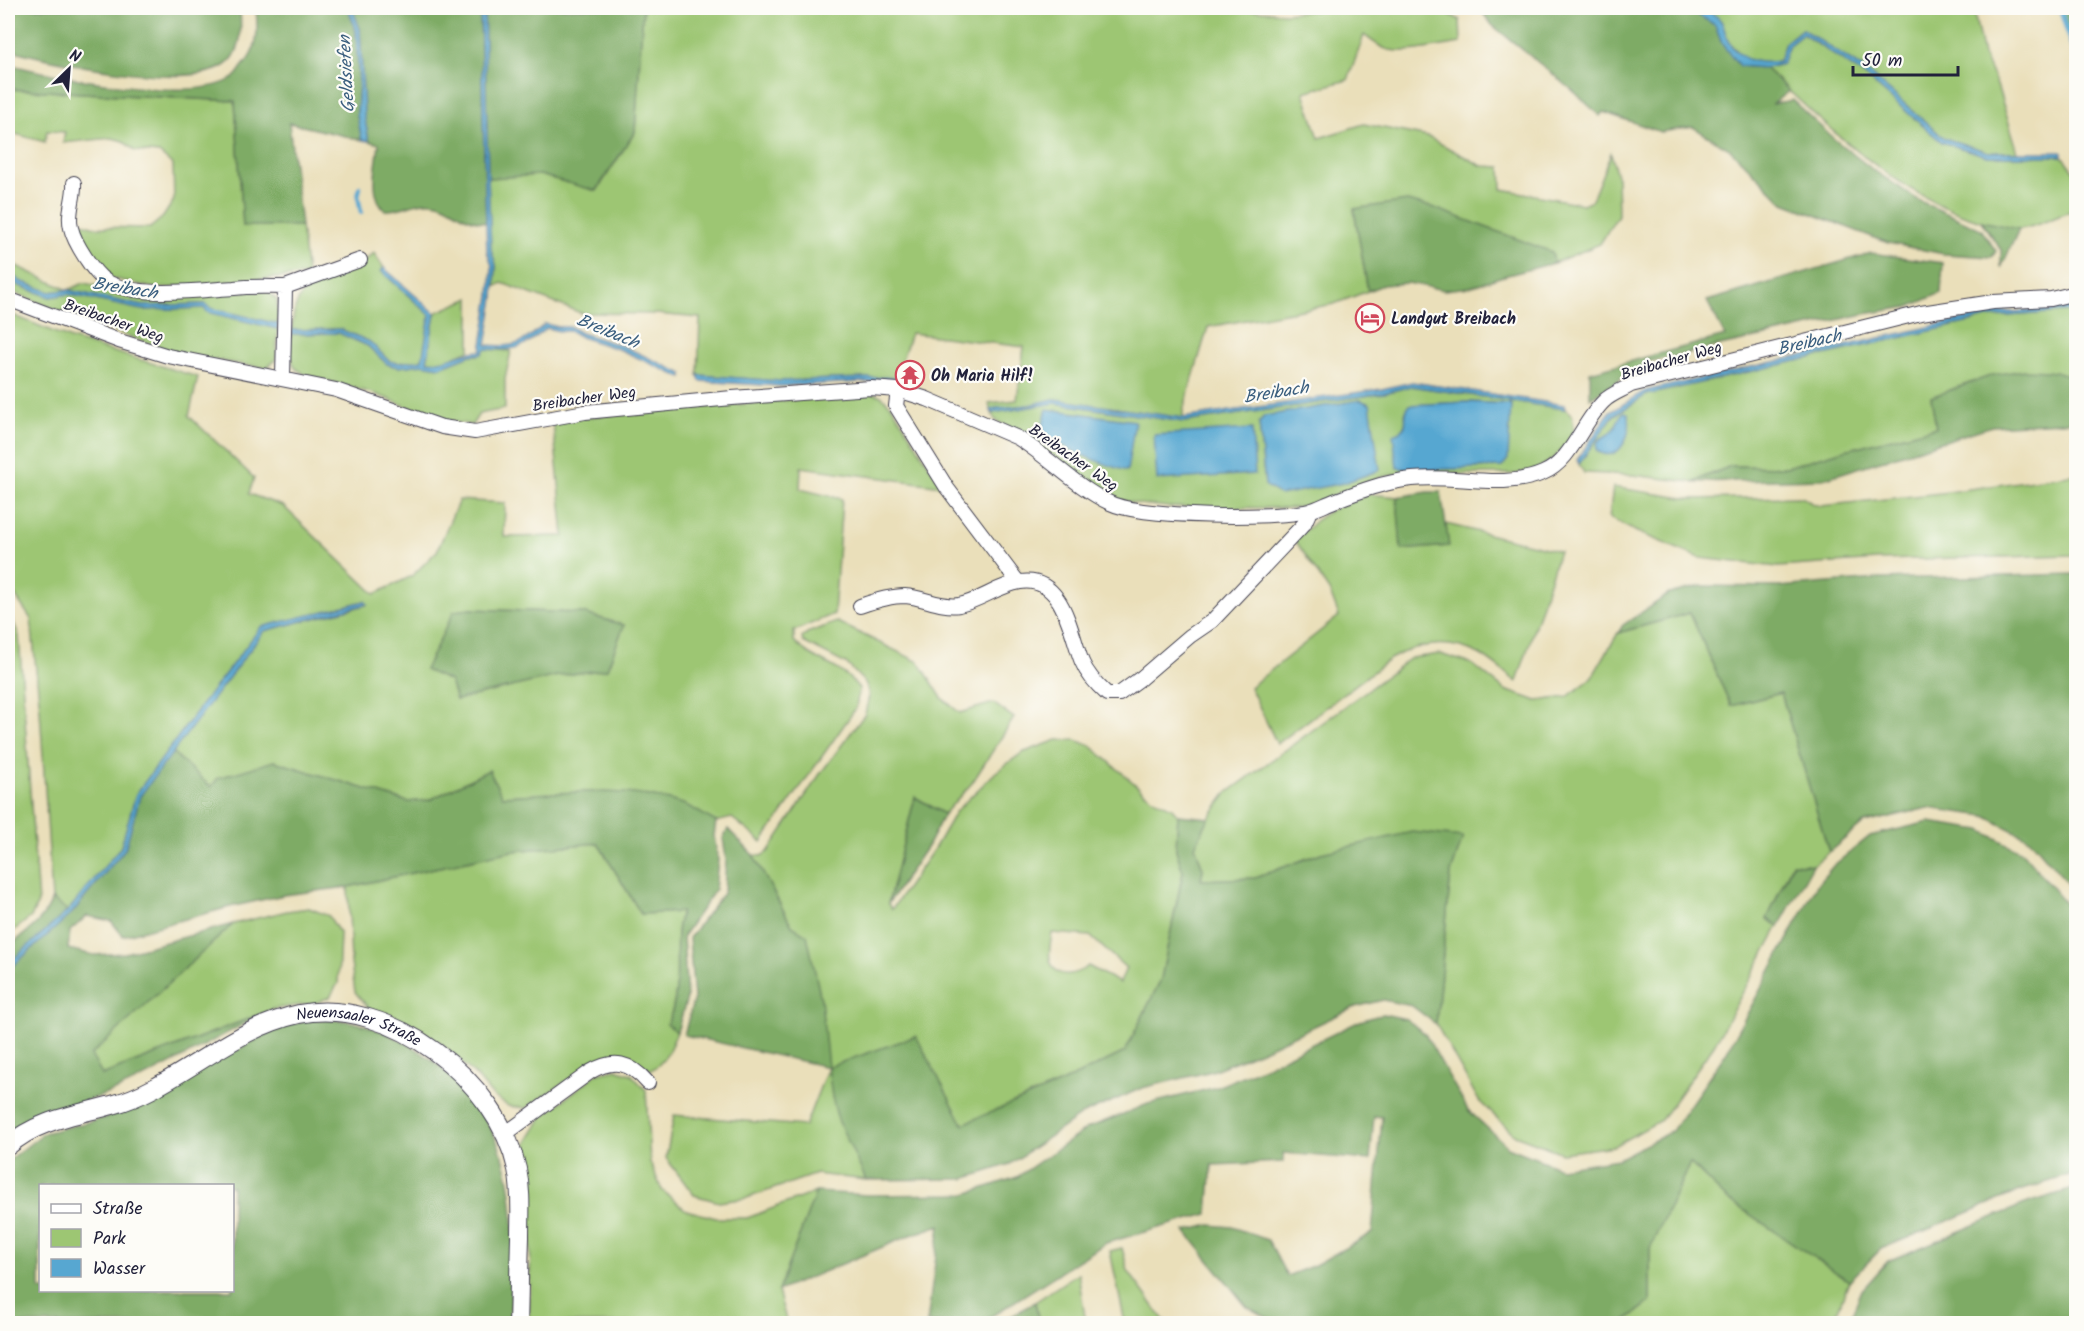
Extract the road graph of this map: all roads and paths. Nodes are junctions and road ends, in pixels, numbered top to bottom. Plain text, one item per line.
1 (74, 183) dead end
2 (360, 260) dead end
3 (285, 287) junction
4 (2076, 293) edge
5 (8, 298) edge
6 (283, 378) junction
7 (898, 390) junction
8 (1310, 511) junction
9 (1018, 582) junction
10 (860, 606) dead end
11 (648, 1083) dead end
12 (505, 1134) junction
13 (8, 1146) edge
14 (518, 1323) edge

1 - 3 street, Breibacher Weg
2 - 3 street, Breibacher Weg
3 - 6 street
4 - 8 street, Breibacher Weg
5 - 6 street, Breibacher Weg
6 - 7 street, Breibacher Weg
7 - 8 street, Breibacher Weg
7 - 9 street
8 - 9 street
9 - 10 street
11 - 12 street
12 - 13 street, Neuensaaler Straße
12 - 14 street, Neuensaaler Straße

